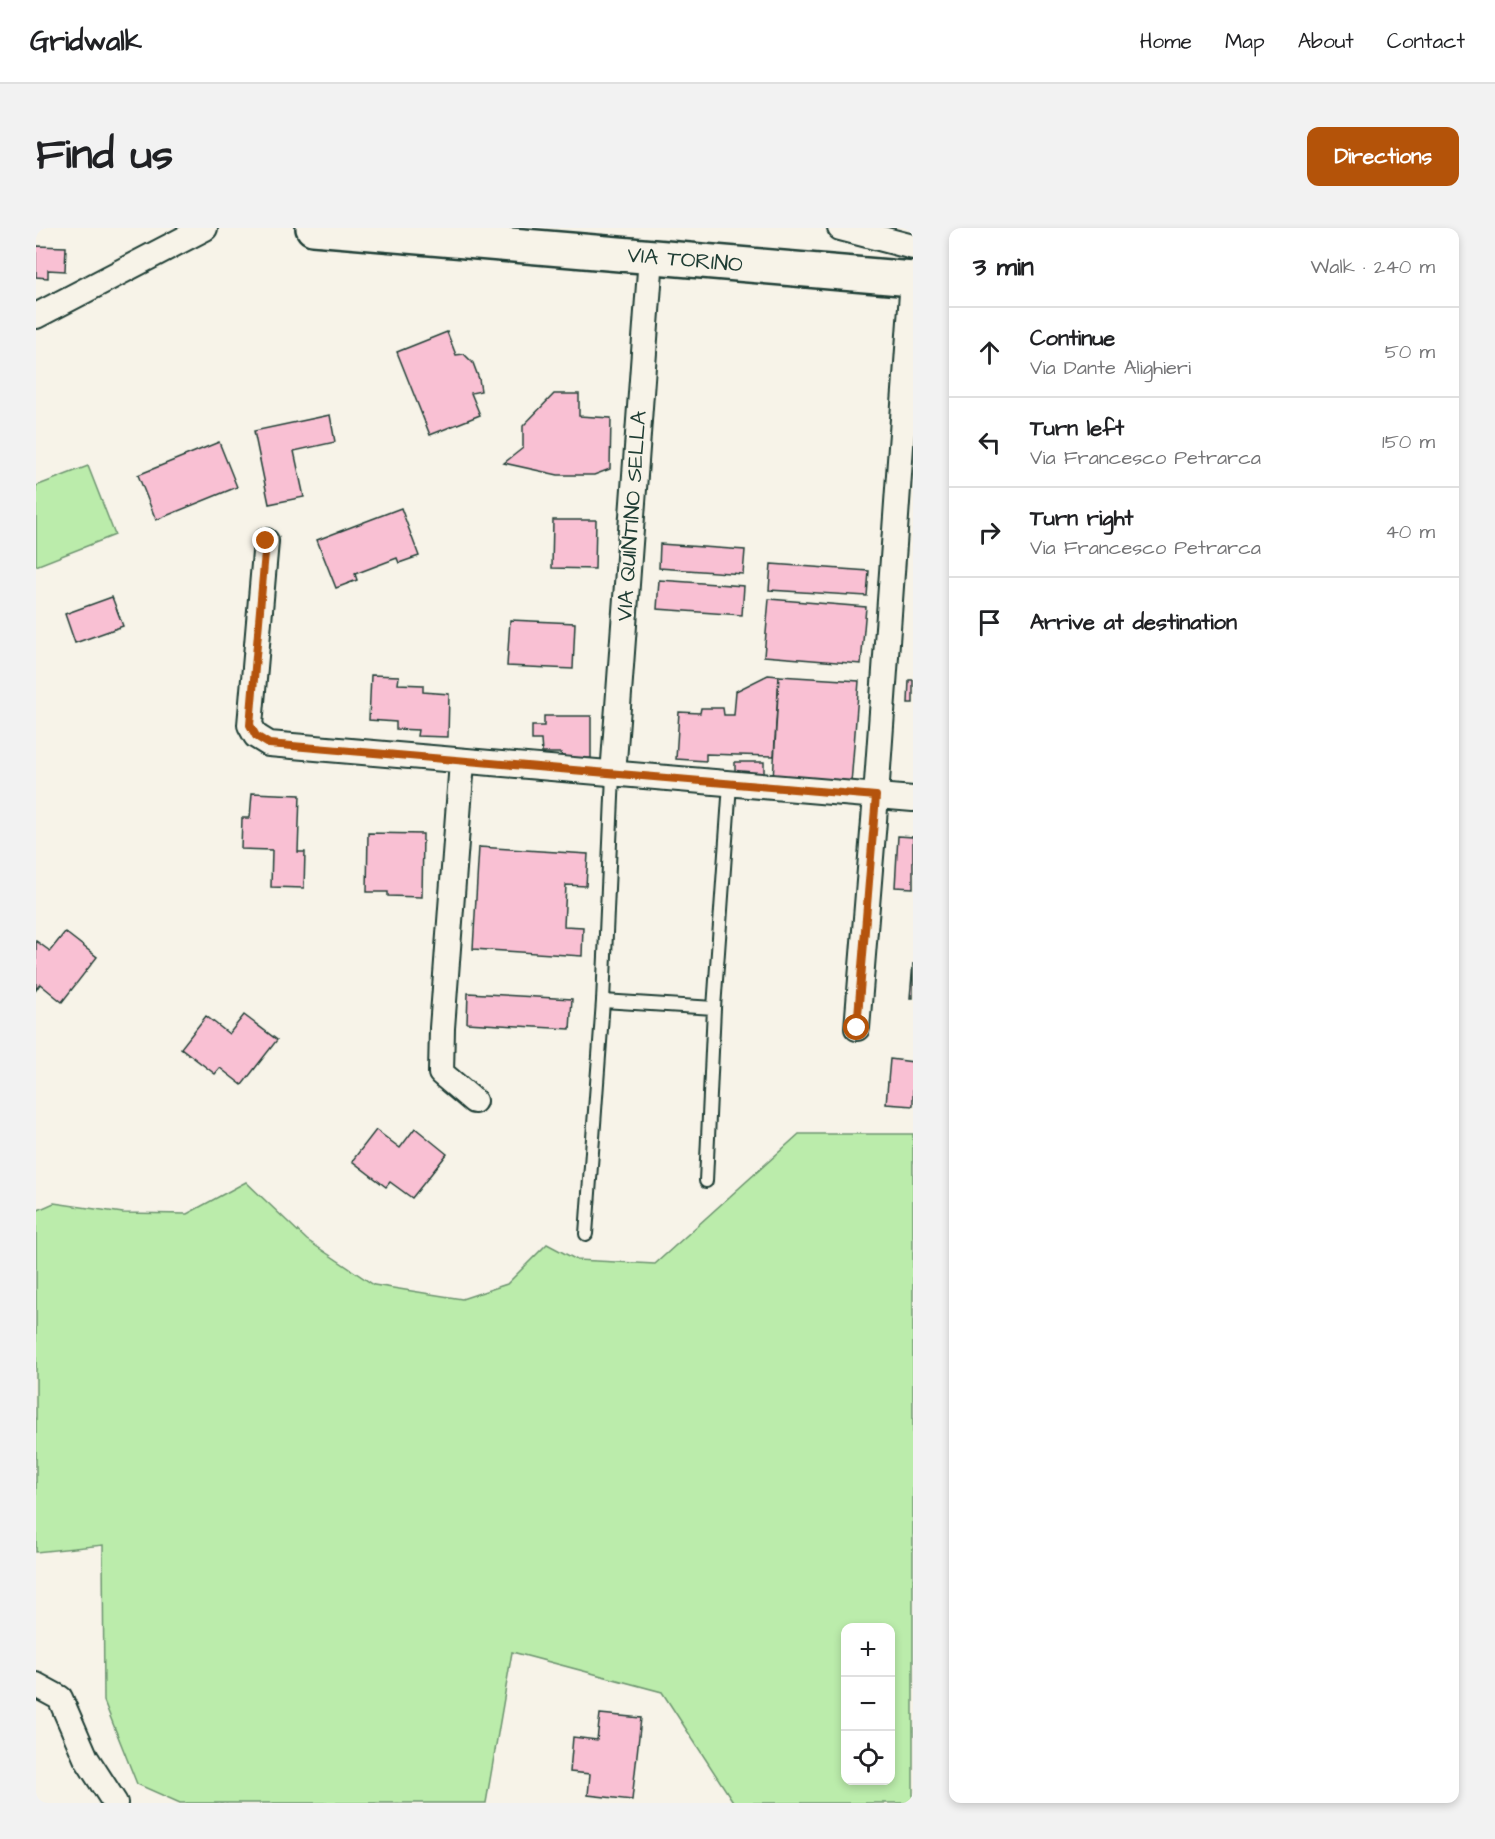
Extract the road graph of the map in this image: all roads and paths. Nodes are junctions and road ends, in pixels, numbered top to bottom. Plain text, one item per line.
1 (205, 228) edge
2 (313, 228) edge
3 (840, 228) edge
4 (913, 247) edge
5 (651, 257) junction
6 (913, 279) edge
7 (36, 316) edge
8 (266, 541) dead end
9 (462, 762) junction
10 (613, 775) junction
11 (730, 784) junction
12 (876, 796) junction
13 (913, 800) edge
14 (603, 1001) junction
15 (714, 1008) junction
16 (857, 1028) dead end
17 (474, 1101) dead end
18 (706, 1181) dead end
19 (586, 1234) dead end
20 (36, 1685) edge
21 (116, 1803) edge

1 - 7 street
2 - 5 main road, VIA TORINO
3 - 4 street
5 - 6 main road, VIA TORINO
5 - 10 street, VIA QUINTINO SELLA
6 - 12 street
8 - 9 street
9 - 10 street
9 - 17 street
10 - 11 street
10 - 14 lane
11 - 12 street
11 - 15 lane
12 - 13 street
12 - 16 street
14 - 15 lane
14 - 19 lane
15 - 18 lane
20 - 21 street

